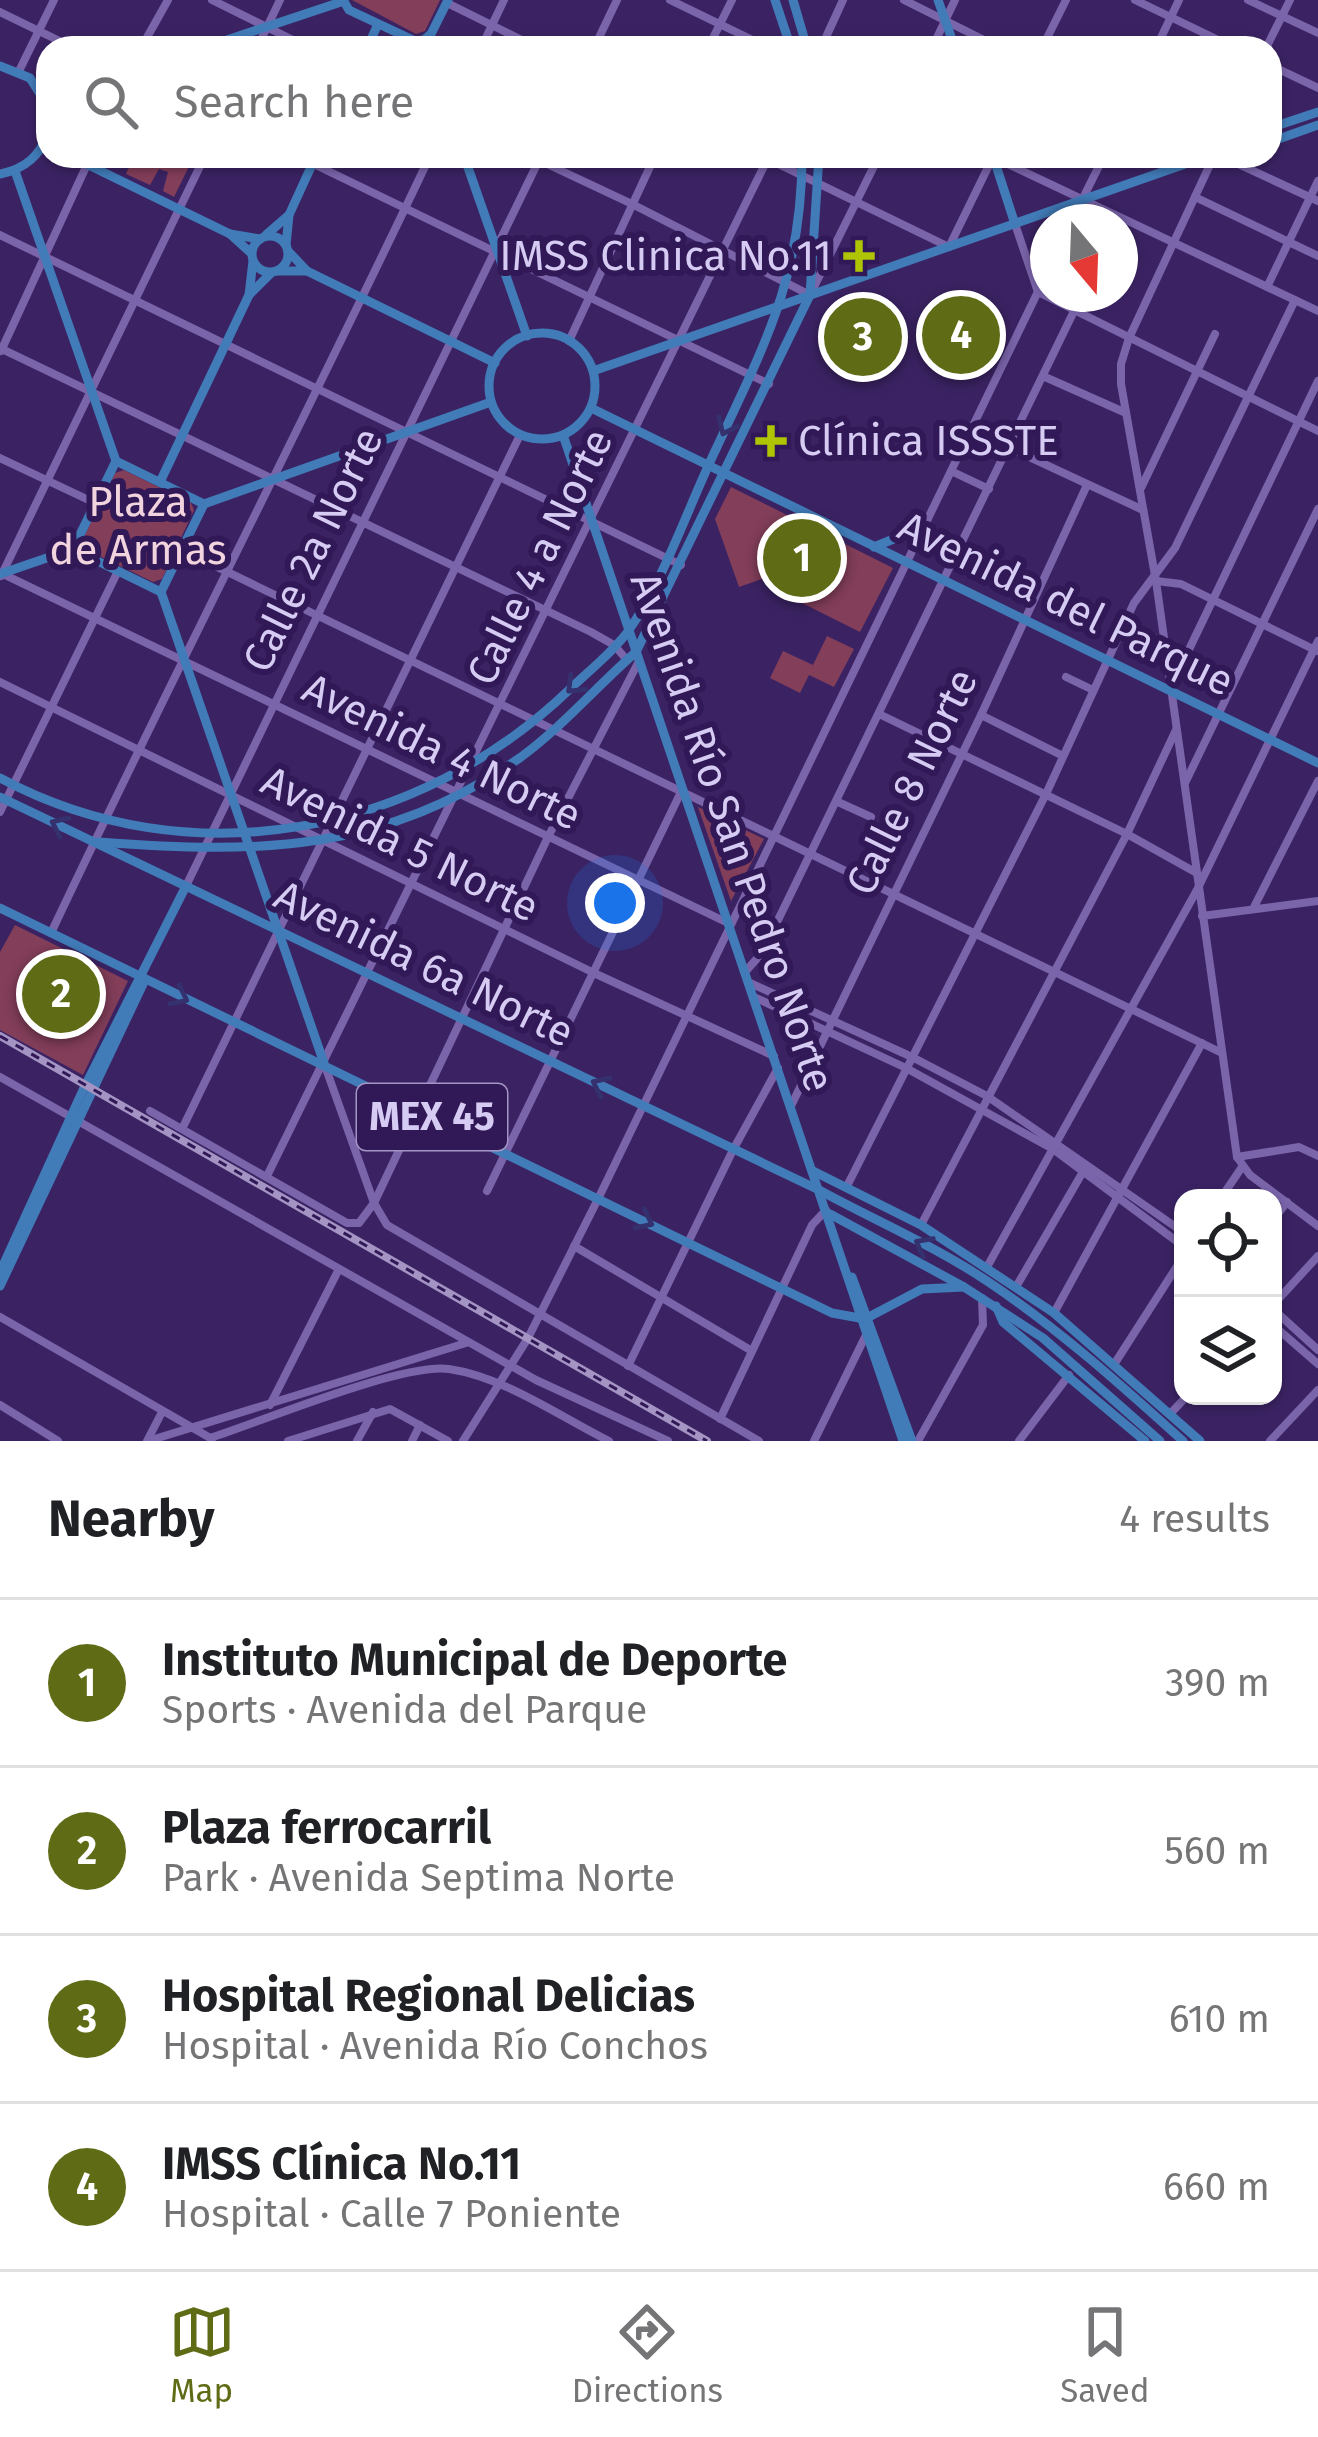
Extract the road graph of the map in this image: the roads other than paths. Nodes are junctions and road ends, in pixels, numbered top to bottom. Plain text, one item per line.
1 (54, 0) edge
2 (168, 0) edge
3 (212, 0) edge
4 (280, 0) edge
5 (505, 0) edge
6 (617, 0) edge
7 (670, 0) edge
8 (732, 0) edge
9 (775, 0) edge
10 (793, 0) edge
11 (843, 0) edge
12 (904, 0) edge
13 (938, 0) edge
14 (955, 0) edge
15 (1066, 0) edge
16 (1135, 0) edge
17 (1179, 0) edge
18 (1248, 0) edge
19 (1290, 0) edge
20 (344, 1) edge
21 (448, 1) edge
22 (0, 12) edge
23 (1282, 16) junction
24 (1171, 17) junction
25 (945, 21) junction
26 (378, 24) junction
27 (720, 24) junction
28 (491, 25) junction
29 (267, 27) junction
30 (39, 32) junction
31 (1318, 33) edge
32 (37, 36) edge
33 (48, 36) edge
34 (148, 36) edge
35 (239, 36) edge
36 (263, 36) edge
37 (285, 36) edge
38 (372, 36) edge
39 (406, 36) edge
40 (430, 36) edge
41 (486, 36) edge
42 (513, 36) edge
43 (600, 36) edge
44 (714, 36) edge
45 (744, 36) edge
46 (787, 36) edge
47 (804, 36) edge
48 (826, 36) edge
49 (938, 36) edge
50 (951, 36) edge
51 (976, 36) edge
52 (1048, 36) edge
53 (1162, 36) edge
54 (1210, 36) edge
55 (1271, 36) edge
56 (36, 38) edge
57 (0, 66) edge
58 (19, 71) junction
59 (1282, 71) edge
60 (36, 86) edge
61 (1318, 88) edge
62 (1318, 112) edge
63 (1282, 124) edge
64 (1318, 125) edge
65 (1282, 138) edge
66 (36, 156) edge
67 (85, 168) edge
68 (104, 168) edge
69 (199, 168) edge
70 (311, 168) edge
71 (330, 168) edge
72 (424, 168) edge
73 (468, 168) edge
74 (533, 168) edge
75 (558, 168) edge
76 (649, 168) edge
77 (761, 168) edge
78 (787, 168) edge
79 (802, 168) edge
80 (819, 168) edge
81 (873, 168) edge
82 (986, 168) edge
83 (996, 168) edge
84 (1017, 168) edge
85 (1098, 168) edge
86 (1178, 168) edge
87 (1208, 168) edge
88 (1241, 168) edge
89 (15, 171) junction
90 (0, 174) edge
91 (802, 176) junction
92 (1318, 181) edge
93 (820, 183) junction
94 (1194, 197) junction
95 (1082, 200) junction
96 (1314, 200) edge
97 (857, 201) junction
98 (632, 204) junction
99 (1080, 204) edge
100 (179, 208) junction
101 (405, 208) junction
102 (289, 215) junction
103 (1015, 224) junction
104 (0, 235) edge
105 (230, 235) junction
106 (262, 237) junction
107 (1289, 240) junction
108 (1175, 243) junction
109 (949, 247) junction
110 (287, 248) junction
111 (723, 249) junction
112 (497, 250) junction
113 (44, 256) junction
114 (1318, 256) edge
115 (252, 257) junction
116 (1030, 268) edge
117 (307, 271) junction
118 (274, 272) junction
119 (789, 282) junction
120 (1267, 286) junction
121 (249, 295) junction
122 (810, 296) junction
123 (361, 297) junction
124 (589, 297) junction
125 (133, 299) junction
126 (1295, 300) junction
127 (781, 305) junction
128 (1030, 308) edge
129 (1318, 311) edge
130 (1075, 312) edge
131 (1082, 312) edge
132 (1215, 334) dead end
133 (527, 336) junction
134 (1130, 338) junction
135 (569, 340) junction
136 (451, 341) junction
137 (679, 341) junction
138 (226, 344) junction
139 (1, 350) edge
140 (495, 363) junction
141 (593, 371) junction
142 (1198, 372) junction
143 (751, 375) junction
144 (1045, 377) junction
145 (1318, 381) edge
146 (769, 384) junction
147 (319, 390) junction
148 (92, 391) junction
149 (1249, 398) junction
150 (491, 402) junction
151 (591, 408) junction
152 (1126, 413) junction
153 (1298, 422) junction
154 (635, 430) junction
155 (1318, 431) edge
156 (406, 432) junction
157 (520, 434) junction
158 (563, 435) junction
159 (182, 437) junction
160 (1010, 448) junction
161 (0, 458) edge
162 (116, 461) junction
163 (708, 467) junction
164 (951, 471) junction
165 (724, 474) junction
166 (499, 477) junction
167 (272, 479) junction
168 (47, 480) junction
169 (160, 482) junction
170 (1087, 485) junction
171 (989, 489) junction
172 (1140, 489) junction
173 (95, 503) junction
174 (204, 504) junction
175 (1318, 508) edge
176 (1144, 511) junction
177 (592, 521) junction
178 (365, 523) junction
179 (925, 526) junction
180 (874, 547) junction
181 (73, 549) junction
182 (182, 550) junction
183 (666, 558) junction
184 (906, 563) junction
185 (681, 565) junction
186 (456, 569) junction
187 (118, 571) junction
188 (228, 572) junction
189 (1, 574) edge
190 (1155, 577) junction
191 (944, 581) junction
192 (161, 592) junction
193 (1212, 600) junction
194 (547, 611) junction
195 (319, 616) junction
196 (96, 617) junction
197 (1023, 620) junction
198 (1262, 624) junction
199 (628, 630) junction
200 (614, 645) junction
201 (1316, 647) edge
202 (634, 658) junction
203 (184, 660) junction
204 (1106, 660) junction
205 (411, 661) junction
206 (1066, 677) dead end
207 (4, 684) edge
208 (1093, 690) junction
209 (1169, 691) junction
210 (0, 701) edge
211 (276, 704) junction
212 (502, 704) junction
213 (51, 708) junction
214 (879, 714) junction
215 (981, 715) junction
216 (1218, 715) junction
217 (537, 721) junction
218 (1178, 726) junction
219 (554, 730) junction
220 (1270, 740) junction
221 (368, 748) junction
222 (593, 748) junction
223 (141, 751) junction
224 (962, 752) junction
225 (1063, 756) junction
226 (1318, 763) edge
227 (471, 768) junction
228 (0, 778) edge
229 (1318, 781) edge
230 (438, 784) junction
231 (1185, 784) junction
232 (13, 785) junction
233 (683, 789) junction
234 (231, 794) junction
235 (456, 794) junction
236 (1046, 794) junction
237 (838, 802) junction
238 (2, 803) edge
239 (871, 817) dead end
240 (107, 819) junction
241 (332, 821) junction
242 (295, 827) junction
243 (212, 833) junction
244 (244, 833) junction
245 (1127, 834) junction
246 (773, 836) junction
247 (548, 837) junction
248 (323, 840) junction
249 (94, 842) junction
250 (203, 850) junction
251 (250, 850) junction
252 (810, 854) junction
253 (1196, 872) junction
254 (413, 882) junction
255 (640, 883) junction
256 (186, 886) junction
257 (1197, 890) junction
258 (891, 893) junction
259 (1318, 901) edge
260 (0, 908) edge
261 (1254, 908) junction
262 (1202, 916) junction
263 (729, 923) junction
264 (505, 929) junction
265 (278, 931) junction
266 (51, 933) junction
267 (974, 933) junction
268 (1054, 971) junction
269 (368, 973) junction
270 (596, 974) junction
271 (143, 977) junction
272 (747, 977) junction
273 (754, 997) junction
274 (1132, 1010) junction
275 (685, 1014) junction
276 (460, 1018) junction
277 (832, 1019) junction
278 (234, 1023) junction
279 (827, 1030) junction
280 (1202, 1043) junction
281 (1222, 1053) junction
282 (912, 1057) junction
283 (551, 1062) junction
284 (776, 1062) junction
285 (325, 1066) junction
286 (906, 1068) junction
287 (0, 1077) edge
288 (987, 1096) junction
289 (640, 1105) junction
290 (791, 1106) junction
291 (981, 1108) junction
292 (418, 1110) junction
293 (151, 1111) dead end
294 (75, 1118) junction
295 (183, 1127) junction
296 (1055, 1145) junction
297 (733, 1150) junction
298 (506, 1154) junction
299 (1318, 1156) edge
300 (1237, 1157) junction
301 (1242, 1167) junction
302 (1084, 1170) junction
303 (813, 1171) junction
304 (267, 1176) junction
305 (848, 1186) junction
306 (1227, 1189) edge
307 (819, 1190) junction
308 (487, 1191) dead end
309 (1122, 1194) junction
310 (598, 1198) junction
311 (1287, 1202) junction
312 (374, 1203) junction
313 (1282, 1208) edge
314 (826, 1210) junction
315 (921, 1225) junction
316 (1174, 1226) edge
317 (1318, 1226) edge
318 (1174, 1238) edge
319 (688, 1243) junction
320 (574, 1246) junction
321 (1318, 1256) edge
322 (987, 1267) junction
323 (339, 1269) junction
324 (1174, 1271) edge
325 (0, 1272) edge
326 (0, 1286) edge
327 (964, 1287) junction
328 (1016, 1287) junction
329 (782, 1289) junction
330 (1282, 1297) edge
331 (661, 1298) junction
332 (982, 1298) junction
333 (995, 1306) junction
334 (1054, 1313) junction
335 (539, 1316) junction
336 (1282, 1316) edge
337 (0, 1318) edge
338 (865, 1318) junction
339 (1282, 1332) edge
340 (866, 1338) junction
341 (467, 1342) junction
342 (1318, 1350) edge
343 (752, 1351) junction
344 (1115, 1363) junction
345 (1318, 1364) edge
346 (512, 1366) junction
347 (628, 1366) junction
348 (1069, 1374) junction
349 (498, 1385) junction
350 (1135, 1389) junction
351 (1318, 1390) edge
352 (894, 1401) junction
353 (0, 1405) edge
354 (270, 1405) junction
355 (1178, 1405) edge
356 (162, 1412) junction
357 (373, 1412) junction
358 (1170, 1414) junction
359 (720, 1419) junction
360 (420, 1426) junction
361 (195, 1433) edge
362 (1151, 1439) edge
363 (213, 1440) edge
364 (58, 1441) edge
365 (148, 1441) edge
366 (288, 1441) edge
367 (357, 1441) edge
368 (412, 1441) edge
369 (448, 1441) edge
370 (463, 1441) edge
371 (609, 1441) edge
372 (668, 1441) edge
373 (759, 1441) edge
374 (814, 1441) edge
375 (911, 1441) edge
376 (1019, 1441) edge
377 (1184, 1441) edge
378 (1200, 1441) edge
379 (1270, 1441) edge

1 - 30 street
2 - 34 street
3 - 29 street
4 - 29 street
5 - 28 street
6 - 43 street
7 - 27 street
8 - 27 street
9 - 46 main road
10 - 47 main road
11 - 48 street
12 - 25 street
13 - 25 main road
14 - 25 street
15 - 52 street
16 - 24 street
17 - 24 street
18 - 23 street
19 - 23 street
20 - 26 main road
20 - 29 main road
21 - 28 street
21 - 40 main road
22 - 30 street
23 - 31 street
23 - 55 street
24 - 53 street
24 - 54 street
25 - 49 street
25 - 50 main road
25 - 51 street
26 - 38 main road
26 - 39 main road
27 - 44 street
27 - 45 street
28 - 41 street
28 - 42 street
29 - 35 main road
29 - 36 street
29 - 37 street
30 - 32 street
30 - 33 street
56 - 58 street
57 - 58 main road
58 - 60 main road
59 - 61 street
62 - 63 main road
64 - 65 main road
66 - 89 main road
67 - 113 street
68 - 100 main road
69 - 100 street
70 - 102 main road
71 - 101 street
72 - 101 street
73 - 112 main road
74 - 112 street, Calle 2a Norte
75 - 98 street
76 - 98 street
77 - 111 street, Calle 4 a Norte
78 - 91 street
79 - 91 main road
80 - 93 main road
81 - 97 street
82 - 109 street
83 - 103 main road
84 - 95 street
85 - 95 street
86 - 95 main road
87 - 94 street
88 - 96 street
89 - 90 main road
89 - 113 main road
91 - 93 street
91 - 119 main road
92 - 96 street
93 - 97 street
93 - 122 main road
94 - 107 street
94 - 108 street
95 - 99 street
95 - 103 main road
95 - 108 street
96 - 107 street
97 - 109 street
97 - 122 street
98 - 111 street
98 - 124 street
100 - 105 main road
100 - 125 street
101 - 112 street
101 - 123 street
102 - 106 main road
102 - 110 main road
103 - 109 main road
103 - 116 street
104 - 113 street
105 - 106 main road
105 - 115 main road
106 - 110 main road
106 - 115 main road
107 - 114 street
107 - 120 street
108 - 120 street
108 - 134 street
109 - 122 main road
110 - 117 main road
110 - 118 main road
111 - 119 street
111 - 137 street, Calle 4 a Norte
112 - 124 street
112 - 133 main road
112 - 136 street, Calle 2a Norte
113 - 125 street
113 - 139 street
113 - 148 main road
115 - 118 main road
115 - 121 main road
117 - 118 main road
117 - 123 main road
118 - 121 main road
119 - 122 street
119 - 127 main road
120 - 126 street
121 - 138 main road
122 - 127 main road
122 - 146 main road
123 - 136 main road
123 - 147 street
124 - 135 street
124 - 137 street
125 - 138 street
125 - 148 street
126 - 129 street
126 - 149 street
127 - 137 main road
127 - 143 main road
128 - 164 street
130 - 144 street
131 - 134 street
132 - 142 street
133 - 135 main road
133 - 140 main road
134 - 142 street
134 - 152 street
135 - 141 main road
136 - 140 main road
136 - 156 street, Calle 2a Norte
137 - 141 main road
137 - 143 street
137 - 154 street, Calle 4 a Norte
138 - 147 street
138 - 159 main road
139 - 148 street
140 - 150 main road
141 - 151 main road
142 - 149 street
142 - 172 street
143 - 146 street
143 -> 163 main road
144 - 152 street
144 - 160 street
145 - 153 street
146 - 165 main road
147 - 156 street
147 - 167 street
148 - 159 street
148 - 162 main road
148 - 168 street
149 - 153 street
149 - 190 street
150 - 156 main road
150 - 157 main road
151 - 154 main road, Avenida del Parque
151 - 158 main road
152 - 172 street
153 - 155 street
153 - 193 street
154 - 163 main road, Avenida del Parque
154 - 177 street, Calle 4 a Norte
156 - 166 street
156 - 167 main road
156 - 178 street, Calle 2a Norte
157 - 158 main road
157 - 166 street
158 - 177 main road, Avenida Río San Pedro Norte
159 - 167 street
159 - 169 main road
160 - 170 street
160 - 171 street
161 - 168 street
162 - 169 main road
162 - 173 main road
163 - 165 main road, Avenida del Parque
163 - 183 main road
164 - 171 street
164 - 179 street
165 - 180 main road, Avenida del Parque
165 - 185 main road
166 - 177 street
166 - 186 street
167 - 174 main road
167 - 178 street
167 - 188 street
168 - 173 street
168 - 189 street
169 - 174 main road
170 - 176 street
170 - 197 street, Calle 8 Norte
171 - 191 street
172 - 176 street
173 - 181 main road
174 - 182 main road
175 - 198 street
176 - 190 street
177 - 183 street
177 - 194 street, Calle 4 a Norte
177 - 199 main road, Avenida Río San Pedro Norte
178 - 186 street
178 - 195 street, Calle 2a Norte
179 - 180 main road
179 - 184 street
180 - 184 main road, Avenida del Parque
181 - 187 main road
181 - 189 main road
182 - 188 street
182 - 192 main road
183 - 185 street
183 - 199 main road
184 - 191 main road, Avenida del Parque
184 - 246 street
185 - 202 main road
186 - 194 street
186 - 205 street
187 - 192 main road
187 - 196 street
188 - 195 street
188 - 203 street
189 - 196 street, Avenida 4 Norte
190 - 193 street
190 - 204 street
190 - 209 street
191 - 197 main road, Avenida del Parque
191 - 214 street
192 - 203 main road
193 - 198 street
193 - 209 street
194 - 200 street
194 - 212 street, Calle 4 a Norte
195 - 205 street
195 - 211 street, Calle 2a Norte
196 - 203 street, Avenida 4 Norte
196 - 213 street
197 - 204 main road, Avenida del Parque
197 - 215 street, Calle 8 Norte
198 - 201 street
198 - 216 street
199 - 200 main road
199 - 202 main road, Avenida Río San Pedro Norte
200 - 202 street
200 -> 217 main road
201 - 220 street
202 - 219 main road
202 - 222 street
202 - 233 main road, Avenida Río San Pedro Norte
203 - 211 street, Avenida 4 Norte
203 - 223 street
203 - 234 main road
204 - 208 street
204 - 209 main road, Avenida del Parque
205 - 212 street
205 - 221 street
206 - 208 street
207 - 210 street
207 - 213 street, Avenida 5 Norte
208 - 225 street
209 - 216 main road, Avenida del Parque
209 - 218 street
211 - 221 street, Avenida 4 Norte
211 - 234 street, Calle 2a Norte
212 - 217 street
212 - 227 street, Calle 4 a Norte
213 - 223 street, Avenida 5 Norte
213 - 232 street
214 - 224 street
214 - 237 street
215 - 224 street, Calle 8 Norte
215 - 225 street
216 - 220 main road, Avenida del Parque
216 - 231 street
217 - 219 street
217 - 227 main road
218 - 231 street
218 - 245 street
219 - 222 street
219 - 235 main road
220 - 226 main road, Avenida del Parque
220 - 257 street
221 - 230 street, Avenida 4 Norte
221 - 241 street
222 - 233 street
222 - 247 street
223 - 234 street, Avenida 5 Norte
223 - 240 street
224 - 236 street
224 - 258 street, Calle 8 Norte
225 - 236 street
227 - 230 main road
227 - 235 street, Calle 4 a Norte
228 - 232 main road
229 - 261 street
230 - 235 street, Avenida 4 Norte
230 - 241 main road
231 - 253 street
232 - 238 street
232 - 240 main road
233 - 246 street
233 - 255 street
233 - 263 main road, Avenida Río San Pedro Norte
234 - 242 street, Avenida 5 Norte
234 - 243 street, Calle 2a Norte
234 - 244 main road
235 - 247 street, Avenida 4 Norte
235 - 248 main road
235 - 254 street, Calle 4 a Norte
236 - 245 street
236 - 267 street
237 - 239 street
237 - 252 street
249 -> 238 main road, Avenida 6a Norte / MEX 45
240 - 243 main road
240 - 249 street
241 - 242 main road
241 - 248 street
242 - 244 main road
242 - 248 street, Avenida 5 Norte
243 - 244 main road
243 - 250 street, Calle 2a Norte
244 - 251 main road
245 - 253 street
245 - 268 street
246 - 252 street
246 - 263 street
247 - 255 street, Avenida 4 Norte
247 - 264 street
248 - 251 main road
248 - 254 street, Avenida 5 Norte
248 - 265 street
249 - 250 main road
249 - 256 main road, Avenida 6a Norte / MEX 45
249 - 266 street
250 - 251 main road
250 - 256 street, Calle 2a Norte
251 - 265 main road
252 - 258 street
252 - 272 street
253 - 257 street
254 - 264 street, Avenida 5 Norte
254 - 269 street, Calle 4 a Norte
255 - 263 street, Avenida 4 Norte
255 - 270 street
256 - 265 main road, Avenida 6a Norte / MEX 45
256 - 271 main road, Calle 2a Norte
257 - 262 street
257 - 274 street
258 - 267 street
258 - 277 street, Calle 8 Norte
259 - 261 street
260 - 266 main road, MEX 45
261 - 262 street
262 - 281 street
263 - 272 main road, Avenida Río San Pedro Norte
263 - 275 street
264 - 270 street, Avenida 5 Norte
264 - 276 street
265 - 269 main road, Avenida 6a Norte / MEX 45
265 - 278 street
265 - 285 main road
266 - 271 main road, MEX 45
267 - 268 street
267 - 282 street
268 - 274 street
268 - 288 street
269 - 276 main road, Avenida 6a Norte / MEX 45
269 - 285 street, Calle 4 a Norte
270 - 275 street, Avenida 5 Norte
270 - 283 street
271 -> 278 main road, MEX 45
271 - 294 main road, Calle 2a Norte
272 - 273 main road, Avenida Río San Pedro Norte
272 - 277 street
273 - 279 street
273 - 284 main road, Avenida Río San Pedro Norte
274 - 280 street
274 - 296 street
275 - 284 street, Avenida 5 Norte
275 - 289 street
276 - 283 main road, Avenida 6a Norte / MEX 45
276 - 292 street
277 - 279 street, Calle 8 Norte
277 - 282 street
278 - 285 main road, MEX 45
278 - 295 street
279 - 286 street
279 - 290 street, Calle 8 Norte
280 - 281 street
280 - 309 street
281 - 300 street
282 - 286 street
282 - 288 street
289 -> 283 main road, Avenida 6a Norte / MEX 45
283 - 298 street
284 - 290 main road, Avenida Río San Pedro Norte
284 - 297 street
285 - 292 main road, MEX 45
285 - 304 street, Calle 4 a Norte
285 - 312 street
286 - 291 street
286 - 305 street
287 - 294 street
288 - 291 street
288 - 296 street
289 - 297 main road, Avenida 6a Norte / MEX 45
289 - 310 street
290 - 303 main road, Avenida Río San Pedro Norte
291 - 296 street
291 - 315 street
292 - 298 main road, MEX 45
292 - 312 street
293 - 295 street
294 - 323 street
294 - 325 main road
294 - 326 main road
295 - 304 street
296 - 302 street
296 - 309 street
296 - 322 street
297 - 307 main road, Avenida 6a Norte / MEX 45
297 - 319 street
298 - 308 street
298 - 310 main road, MEX 45
299 - 300 street
300 - 301 street
301 - 306 street
301 - 311 street
302 - 309 street
302 - 328 street
303 - 305 main road
303 - 307 main road, Avenida Río San Pedro Norte
304 - 312 street
305 - 315 main road
307 - 314 main road, Avenida Río San Pedro Norte
350 -> 307 main road, MEX 45
309 - 316 street
309 - 318 street
309 - 334 street
310 -> 319 main road, MEX 45
310 - 320 street
311 - 313 street
311 - 317 street
312 - 335 street
314 - 327 main road
314 - 329 street
314 - 338 main road, Avenida Río San Pedro Norte
315 - 322 main road
319 - 329 main road, MEX 45
319 - 331 street
320 - 331 street
320 - 335 street
321 - 330 street
322 - 328 main road
323 - 341 street
323 - 354 street
324 - 344 street
327 - 332 main road
327 - 338 main road
328 - 334 main road
329 - 338 main road, MEX 45
329 - 343 street
331 - 343 street
331 - 347 street
332 - 333 main road
332 - 375 street
333 - 348 main road
333 - 362 main road
334 - 344 main road
335 - 346 street
335 - 347 street
336 - 342 street
337 - 356 street
338 - 340 main road, Avenida Río San Pedro Norte
338 - 352 main road, Avenida Río San Pedro Norte
339 - 345 street
340 - 352 main road, Avenida Río San Pedro Norte
340 - 374 street
341 - 346 street
341 - 354 street
343 - 359 street
344 - 350 main road
346 - 349 street
346 - 372 street
347 - 359 street
348 - 362 main road
348 - 376 street
349 - 363 street
349 - 370 street
349 - 371 street
350 - 358 main road
350 - 377 main road, MEX 45
351 - 379 street
352 - 375 main road
353 - 364 street
354 - 361 street
355 - 358 street
356 - 361 street
356 - 365 street
357 - 360 street
357 - 366 street
357 - 367 street
358 - 378 main road
359 - 373 street
360 - 368 street
360 - 369 street
361 - 363 street
361 - 365 street

